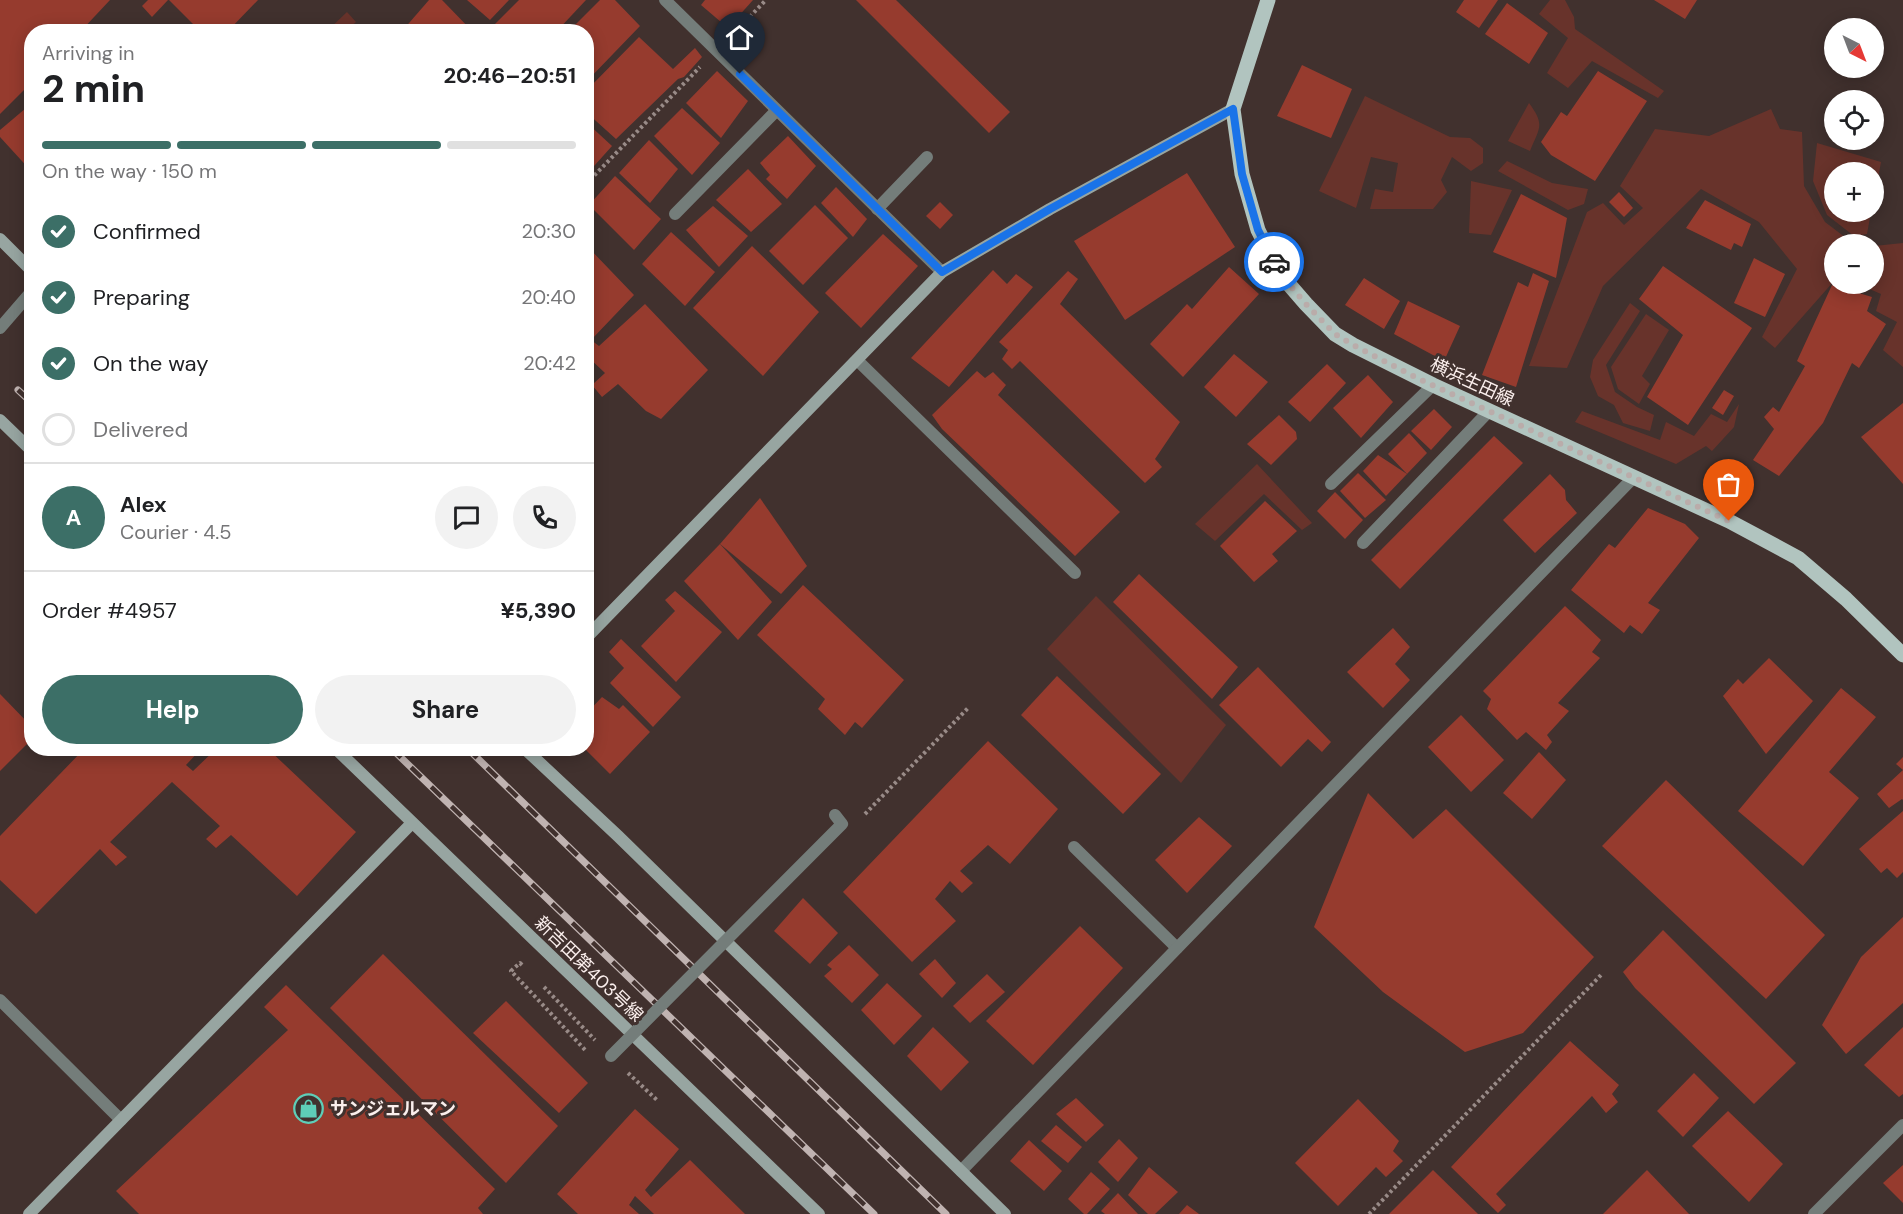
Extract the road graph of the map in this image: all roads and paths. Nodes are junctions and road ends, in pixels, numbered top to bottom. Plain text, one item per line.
1 (664, 0) edge
2 (766, 0) edge
3 (1268, 0) edge
4 (716, 51) junction
5 (1233, 109) junction
6 (776, 111) junction
7 (927, 157) dead end
8 (594, 176) edge
9 (877, 209) junction
10 (675, 214) dead end
11 (0, 239) edge
12 (24, 262) edge
13 (942, 272) junction
14 (24, 300) edge
15 (0, 328) edge
16 (857, 360) junction
17 (1433, 385) junction
18 (1489, 411) junction
19 (0, 420) edge
20 (24, 443) edge
21 (1634, 478) junction
22 (1331, 484) dead end
23 (1364, 543) dead end
24 (1074, 573) dead end
25 (594, 631) edge
26 (1903, 656) edge
27 (343, 756) edge
28 (533, 756) edge
29 (835, 815) dead end
30 (412, 824) junction
31 (1074, 847) dead end
32 (1177, 948) junction
33 (528, 971) dead end
34 (1600, 975) dead end
35 (537, 980) dead end
36 (0, 1000) edge
37 (590, 1055) dead end
38 (611, 1056) junction
39 (658, 1101) dead end
40 (122, 1120) junction
41 (1903, 1125) edge
42 (961, 1170) junction
43 (29, 1214) edge
44 (819, 1214) edge
45 (1005, 1214) edge
46 (1369, 1214) edge
47 (1814, 1214) edge

1 - 4 street
2 - 4 path
3 - 5 main road, 横浜生田線
4 - 6 street
4 - 8 path
5 - 13 street
5 - 17 main road, 横浜生田線
6 - 9 street
6 - 10 street
7 - 9 street
9 - 13 street
11 - 12 street
13 - 16 street
14 - 15 street
16 - 24 street
16 - 25 street
17 - 18 main road, 横浜生田線
17 - 22 street
18 - 21 main road, 横浜生田線
18 - 23 street
19 - 20 street
21 - 26 main road, 横浜生田線
21 - 32 street
27 - 30 street, 新吉田第403号線
28 - 42 street
29 - 38 street, bridge
30 - 40 street
30 - 44 street, 新吉田第403号線
31 - 32 street
32 - 42 street
33 - 37 path
34 - 46 path
35 - 38 path
36 - 40 street
38 - 39 path
40 - 43 street
41 - 47 street
42 - 45 street

